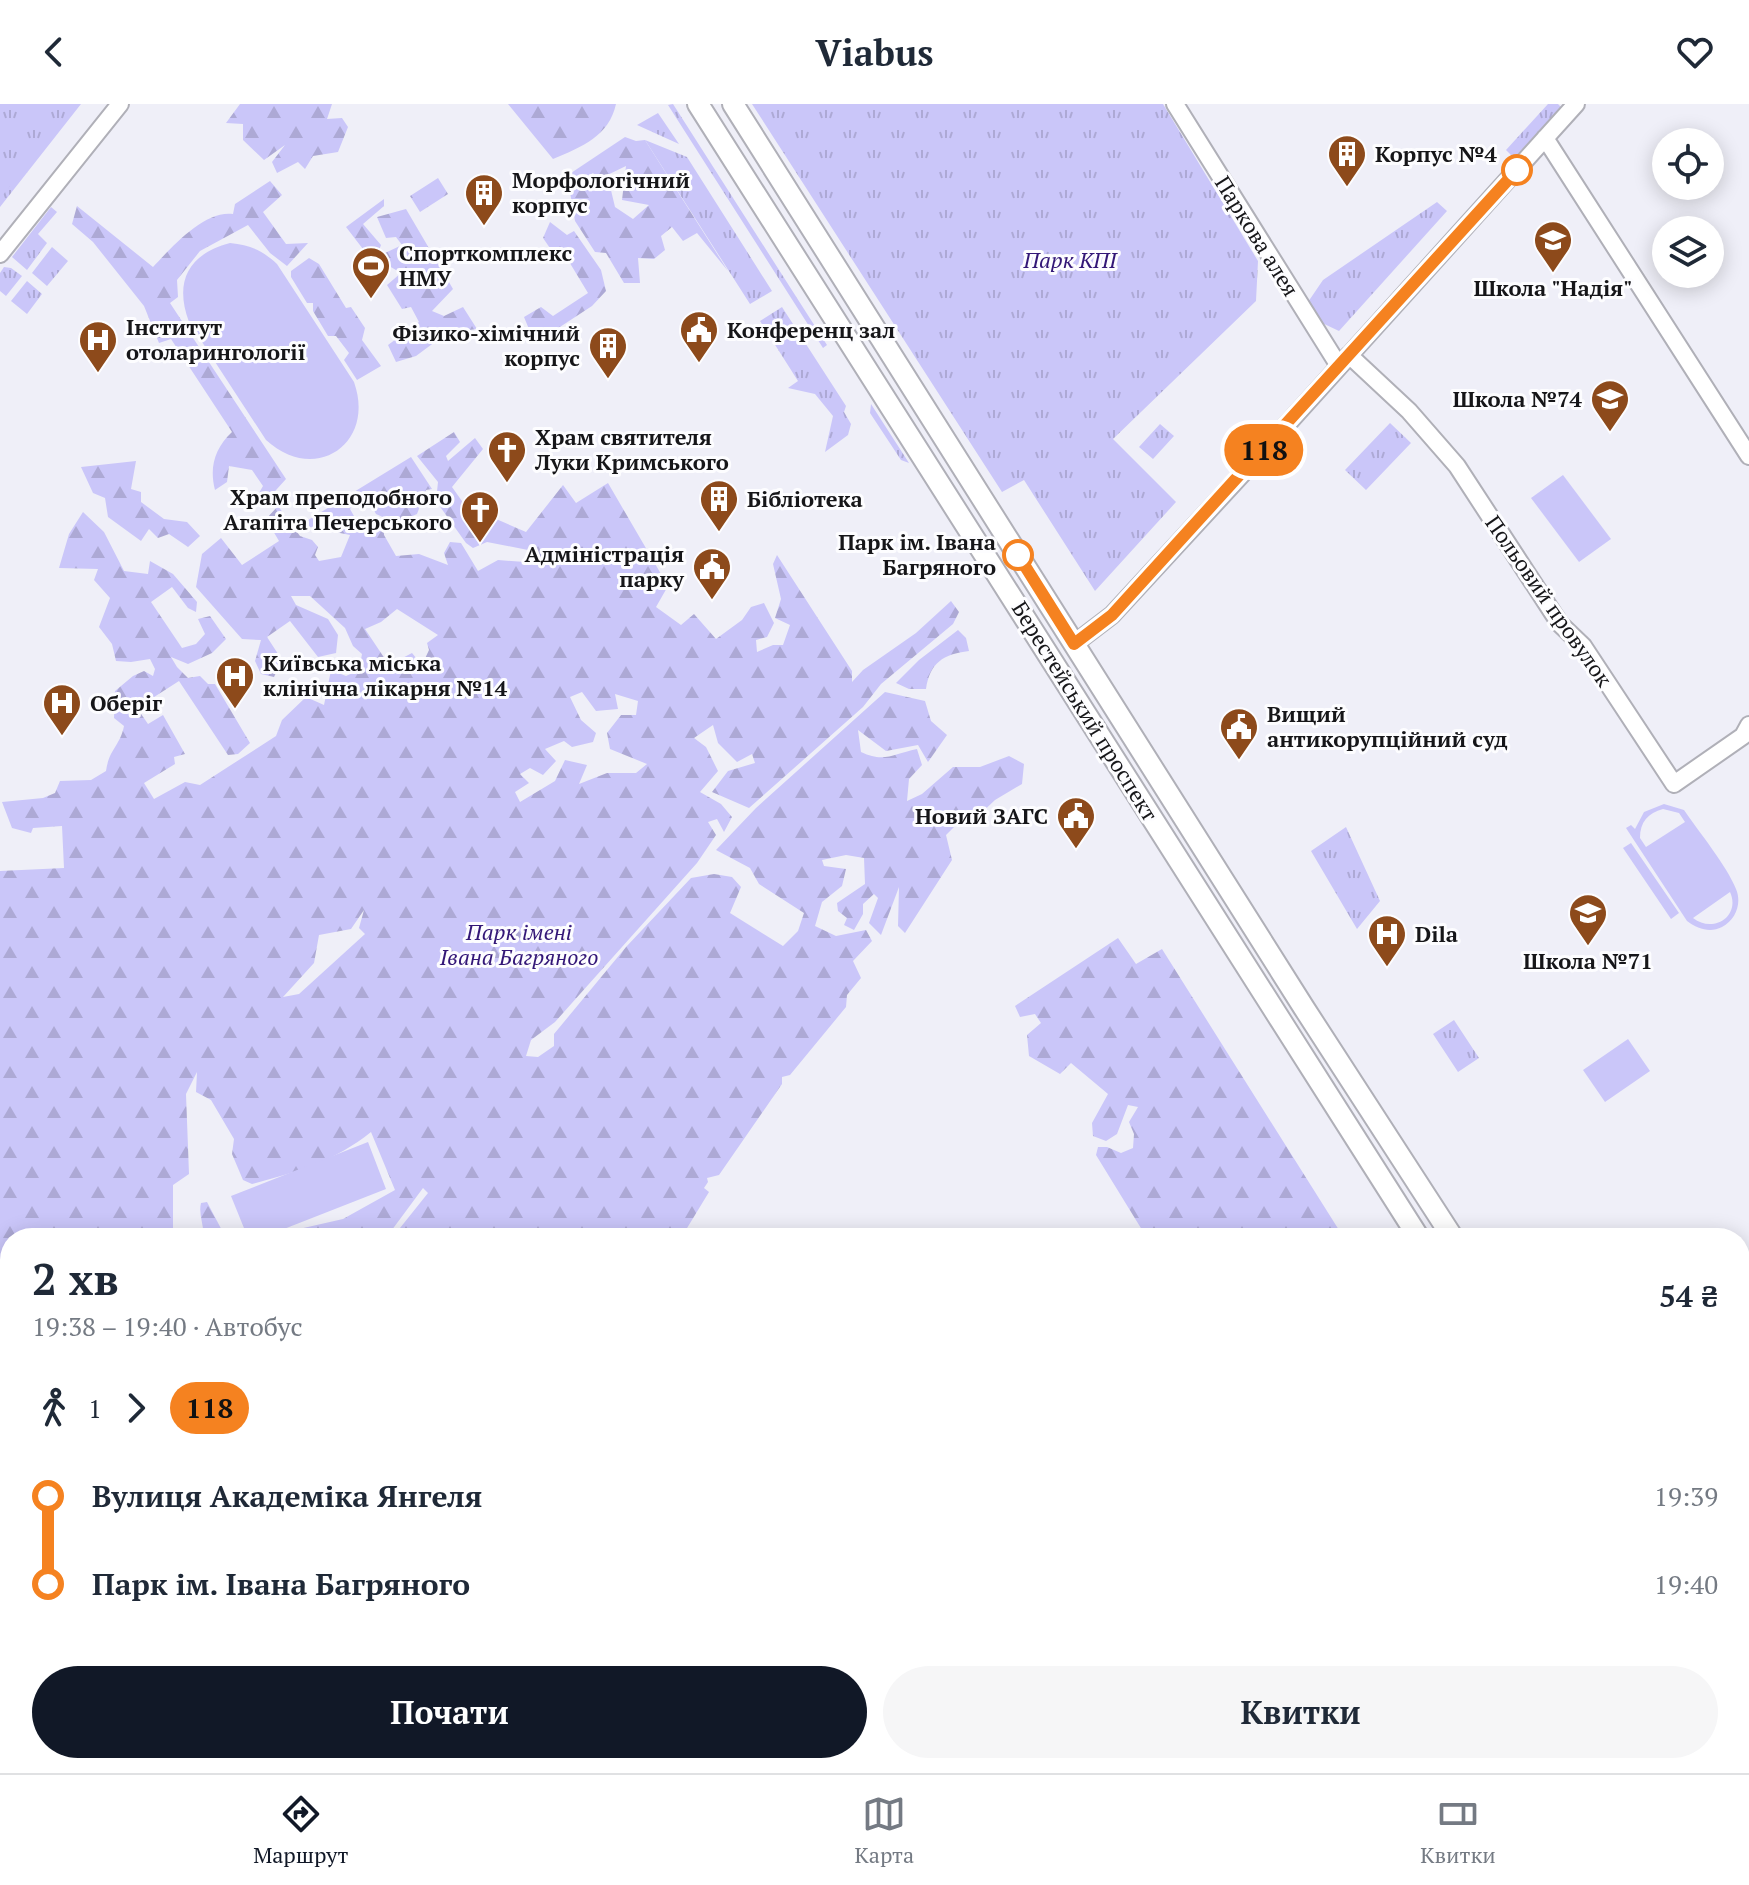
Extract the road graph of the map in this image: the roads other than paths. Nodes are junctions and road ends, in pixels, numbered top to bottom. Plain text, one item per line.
1 (120, 104) edge
2 (698, 104) edge
3 (733, 104) edge
4 (1175, 104) edge
5 (1576, 104) edge
6 (1545, 138) junction
7 (0, 254) edge
8 (1344, 361) junction
9 (1749, 456) edge
10 (1074, 644) junction
11 (1749, 725) edge
12 (1413, 1228) edge
13 (1447, 1228) edge

1 - 7 street
2 - 12 main road, Берестейський проспект
3 - 10 main road, Берестейський проспект
4 - 8 street, Паркова алея
5 - 6 street
6 - 8 street
6 - 9 street
8 - 10 street
8 - 11 street, Польовий провулок
10 - 13 main road, Берестейський проспект

